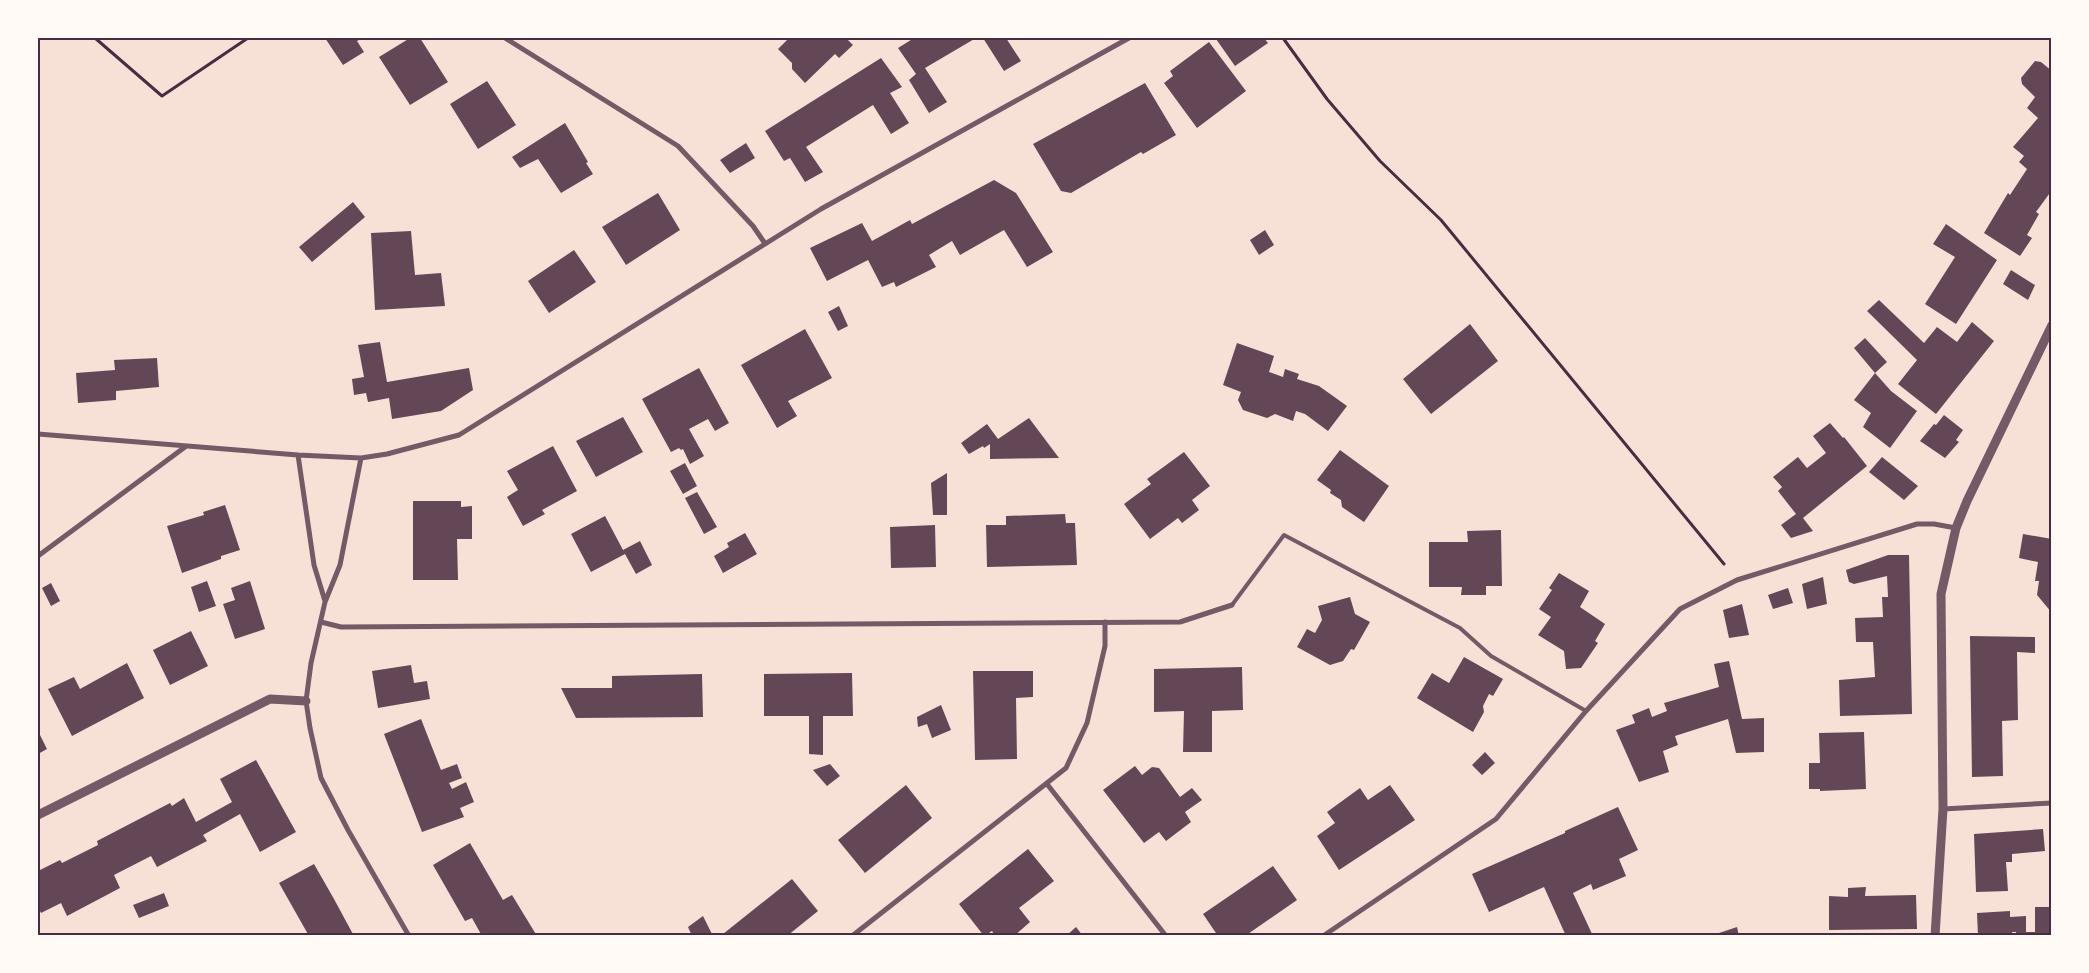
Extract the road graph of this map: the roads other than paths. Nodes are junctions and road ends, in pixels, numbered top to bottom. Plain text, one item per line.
1 (505, 38) edge
2 (1129, 38) edge
3 (764, 242) junction
4 (2052, 325) edge
5 (38, 434) edge
6 (185, 446) junction
7 (298, 455) junction
8 (361, 458) junction
9 (1956, 528) junction
10 (38, 556) edge
11 (325, 602) junction
12 (1232, 605) joint
13 (321, 622) junction
14 (1105, 622) junction
15 (306, 701) junction
16 (1586, 710) junction
17 (1047, 784) junction
18 (2052, 803) edge
19 (1943, 809) junction
20 (38, 816) edge
21 (409, 936) edge
22 (852, 936) edge
23 (1166, 936) edge
24 (1323, 936) edge
25 (1936, 936) edge

1 - 3 street
2 - 3 street
3 - 8 street
4 - 9 street
5 - 6 street
6 - 7 street
6 - 10 street
7 - 8 street
7 - 11 street
8 - 11 street
9 - 16 street
9 - 19 street
11 - 13 street
12 - 14 street
12 - 16 lane
13 - 14 street
13 - 15 street
14 - 17 street
15 - 20 street
15 - 21 street
16 - 24 street
17 - 22 street
17 - 23 street
18 - 19 street
19 - 25 street

